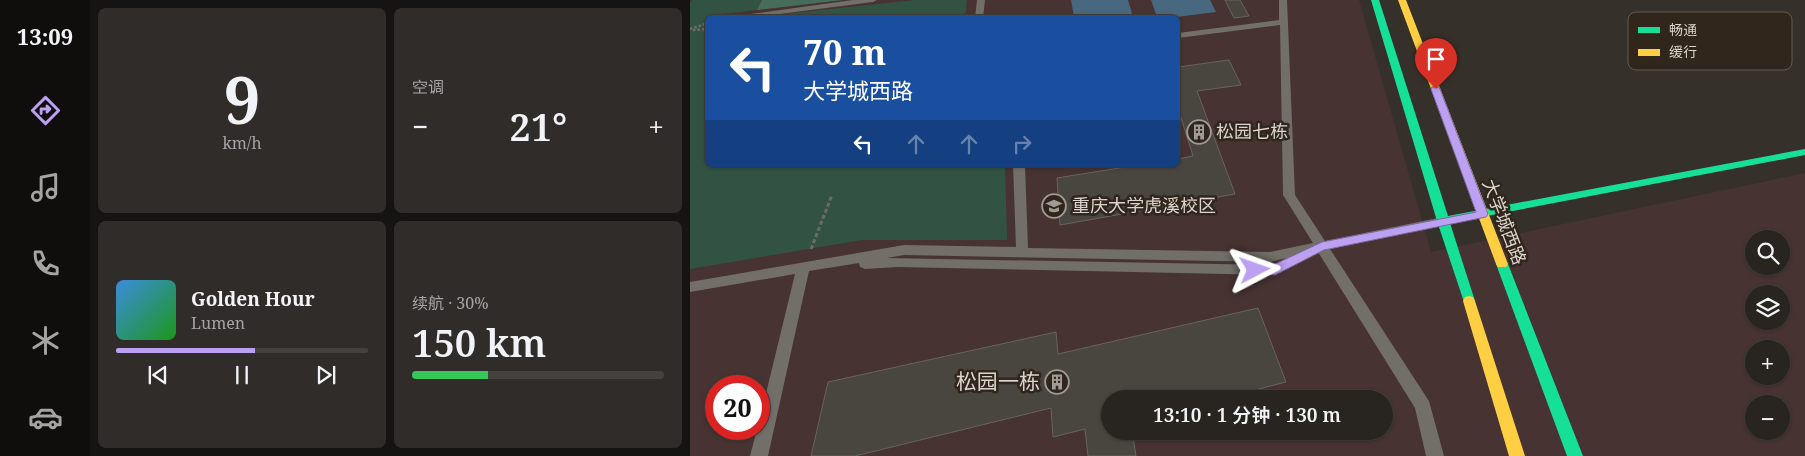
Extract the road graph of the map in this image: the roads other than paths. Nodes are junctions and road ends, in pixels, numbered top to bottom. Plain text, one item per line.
1 (874, 0) edge
2 (981, 0) edge
3 (1283, 0) edge
4 (1375, 0) edge
5 (1402, 0) edge
6 (750, 15) edge
7 (979, 15) edge
8 (1284, 22) junction
9 (1180, 36) edge
10 (1805, 152) edge
11 (1019, 167) edge
12 (1482, 214) junction
13 (1443, 221) junction
14 (1322, 246) junction
15 (1022, 251) junction
16 (803, 268) junction
17 (690, 287) edge
18 (759, 456) edge
19 (1435, 456) edge
20 (1517, 456) edge
21 (1575, 456) edge

1 - 6 lane
2 - 7 lane
3 - 8 lane
4 - 13 main road
5 - 12 main road, 大学城西路
8 - 9 lane
8 - 14 lane
10 - 12 main road
11 - 15 lane
12 - 13 main road
12 - 21 main road, 大学城西路
13 - 14 lane
13 - 20 main road
14 - 15 lane
14 - 16 lane
14 - 19 lane
15 - 16 lane
16 - 17 lane
16 - 18 lane

